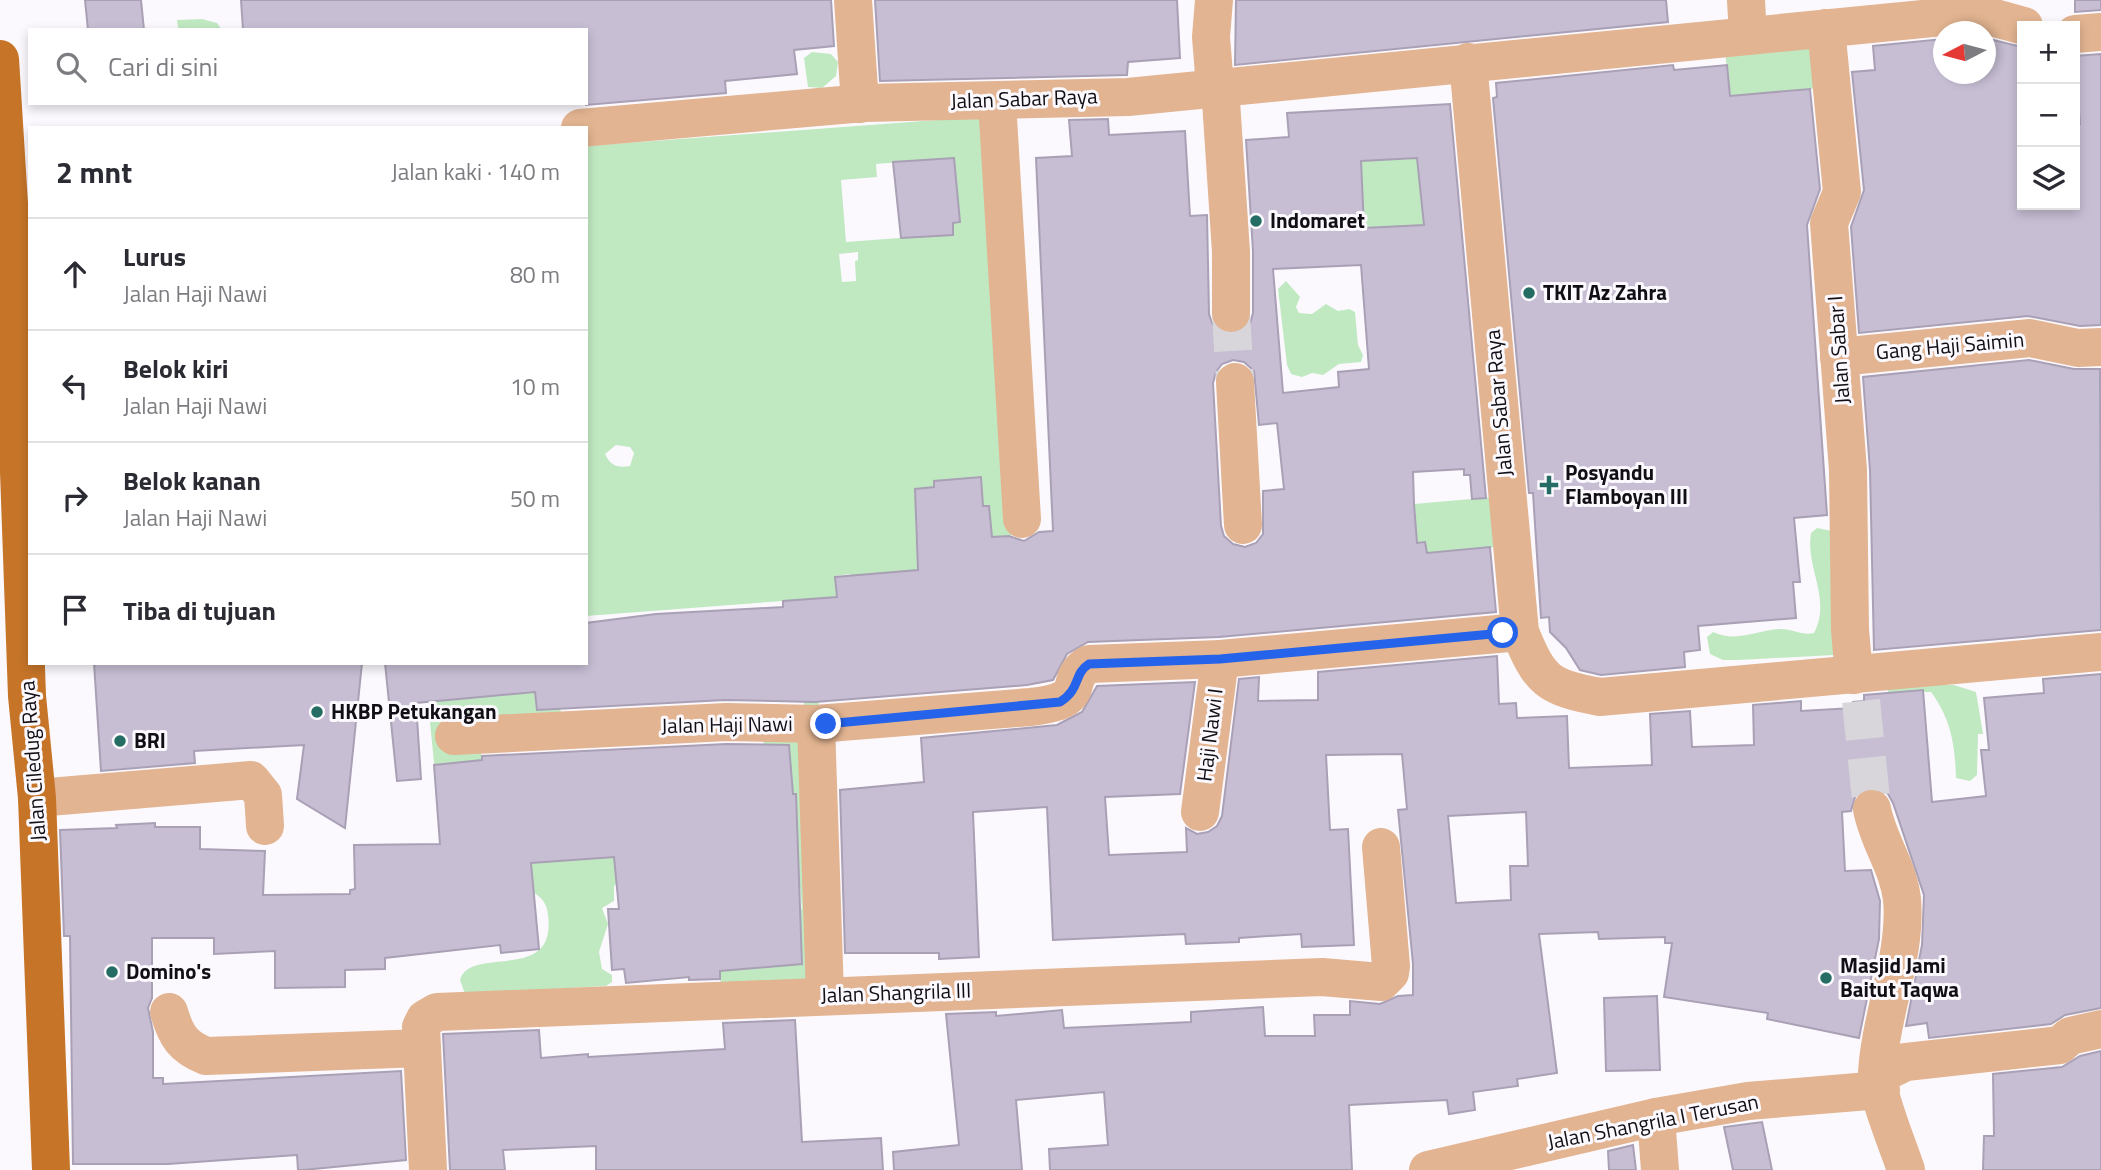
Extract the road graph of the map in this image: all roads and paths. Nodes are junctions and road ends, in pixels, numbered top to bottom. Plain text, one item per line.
1 (853, 0) edge
2 (1214, 0) edge
3 (2024, 0) edge
4 (1747, 18) edge
5 (2025, 21) edge
6 (2017, 24) edge
7 (1826, 28) junction
8 (2101, 32) edge
9 (2080, 34) edge
10 (0, 59) edge
11 (1468, 62) junction
12 (1217, 87) junction
13 (997, 102) junction
14 (860, 104) junction
15 (588, 127) edge
16 (19, 179) edge
17 (1231, 313) tunnel mouth
18 (2101, 347) edge
19 (1839, 356) junction
20 (1235, 382) tunnel mouth
21 (1021, 519) dead end
22 (1243, 525) dead end
23 (1520, 632) junction
24 (13, 640) edge
25 (2101, 652) edge
26 (1220, 659) junction
27 (1858, 683) junction
28 (14, 690) edge
29 (816, 724) junction
30 (454, 736) dead end
31 (37, 798) junction
32 (1872, 809) tunnel mouth
33 (1200, 812) dead end
34 (265, 826) dead end
35 (1381, 846) dead end
36 (825, 995) junction
37 (169, 1012) dead end
38 (2101, 1029) edge
39 (422, 1048) junction
40 (1879, 1083) junction
41 (1656, 1117) junction
42 (51, 1170) edge
43 (428, 1170) edge
44 (1428, 1170) edge
45 (1660, 1170) edge
46 (1906, 1170) edge

1 - 14 street
2 - 12 street
3 - 5 street
4 - 7 street, Jalan Sabar Raya
4 - 11 street, Jalan Sabar Raya
6 - 7 street, Jalan Sabar Raya
7 - 19 street, Jalan Sabar I
8 - 9 street
10 - 16 main road, Jalan Ciledug Raya
11 - 12 street, Jalan Sabar Raya
11 - 23 street, Jalan Sabar Raya
12 - 13 street, Jalan Sabar Raya
12 - 17 street
13 - 14 street, Jalan Sabar Raya
13 - 21 street
14 - 15 street, Jalan Sabar Raya
16 - 24 main road, Jalan Ciledug Raya
18 - 19 street, Gang Haji Saimin
19 - 27 street, Jalan Sabar I
20 - 22 street
23 - 26 street, Jalan Haji Nawi
23 - 27 street, Jalan Sabar Raya
24 - 28 main road, Jalan Ciledug Raya
25 - 27 street
26 - 29 street, Jalan Haji Nawi
26 - 33 street, Haji Nawi I
28 - 31 main road, Jalan Ciledug Raya
29 - 30 street, Jalan Haji Nawi
29 - 36 street
31 - 34 street
31 - 42 main road, Jalan Ciledug Raya
32 - 40 street
35 - 36 street, Jalan Shangrila III
36 - 39 street, Jalan Shangrila III
37 - 39 street
38 - 40 street, Jalan Shangrila I Terusan
39 - 43 street, Jalan Shangrila III
40 - 41 street, Jalan Shangrila I Terusan
40 - 46 street
41 - 44 street, Jalan Shangrila I Terusan
41 - 45 street

